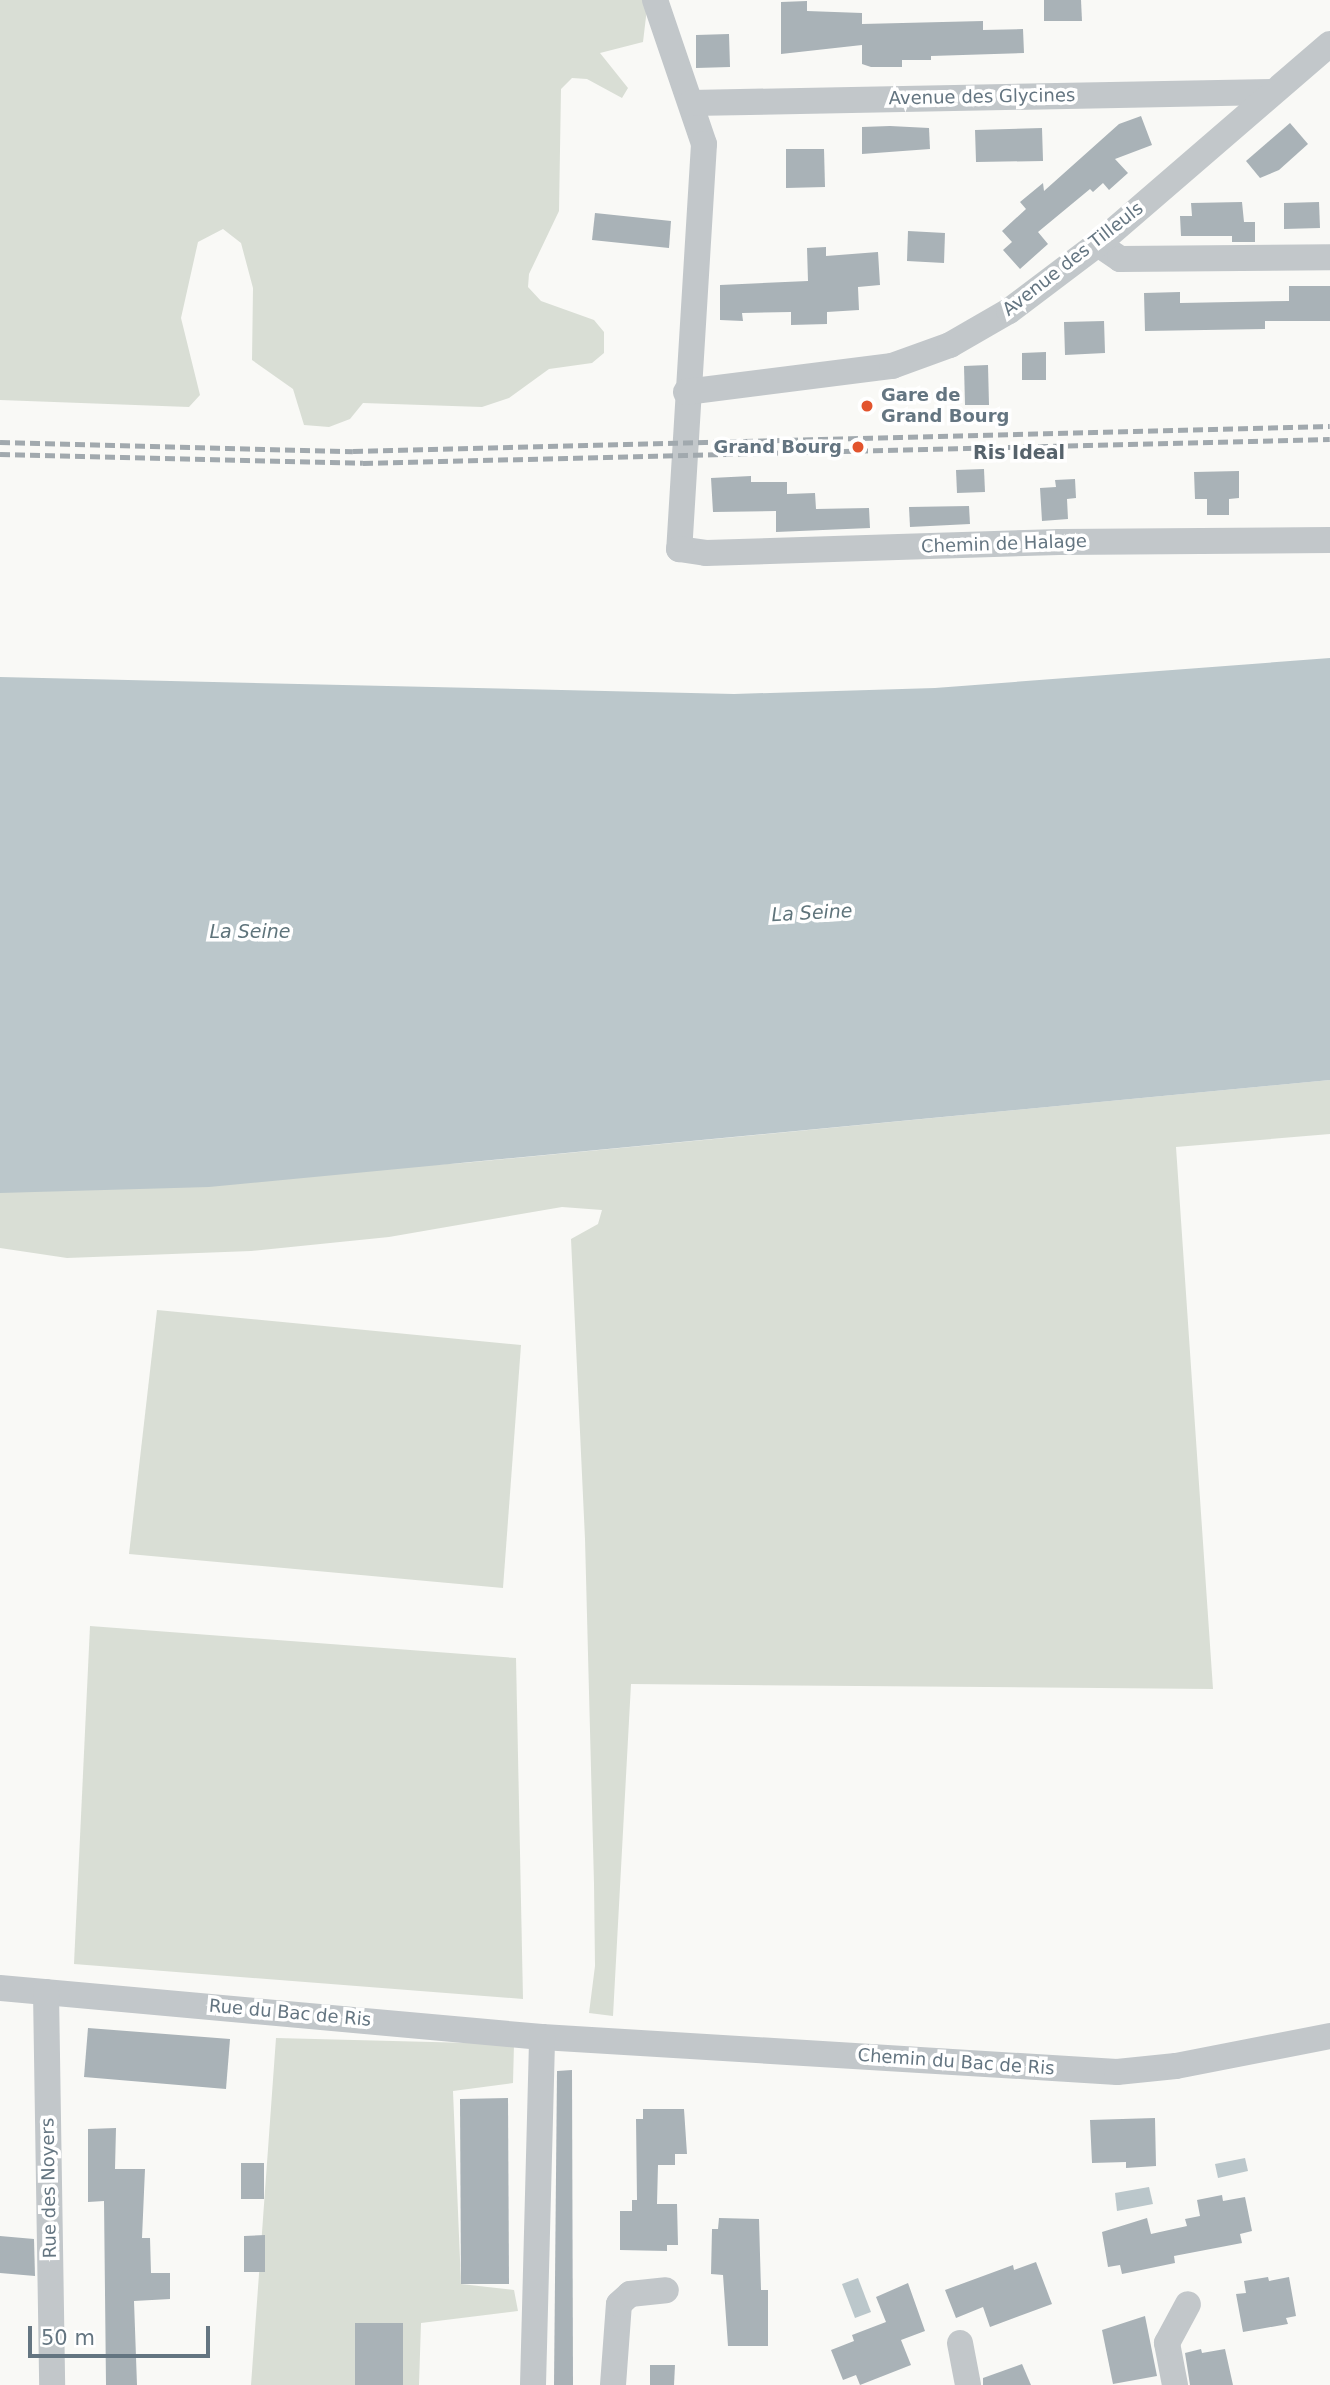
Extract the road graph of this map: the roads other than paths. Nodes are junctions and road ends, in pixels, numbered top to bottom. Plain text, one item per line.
1 (655, 0) edge
2 (1330, 44) edge
3 (1272, 92) junction
4 (691, 103) junction
5 (1098, 244) junction
6 (1330, 257) edge
7 (686, 392) junction
8 (1330, 540) edge
9 (0, 1988) edge
10 (46, 1992) junction
11 (1330, 2036) edge
12 (542, 2037) junction
13 (580, 2039) joint
14 (666, 2290) dead end
15 (1188, 2304) dead end
16 (961, 2343) dead end
17 (52, 2385) edge
18 (533, 2385) edge
19 (613, 2385) edge
20 (968, 2385) edge
21 (1175, 2385) edge

1 - 4 street
2 - 3 street, Avenue des Tilleuls
3 - 4 street, Avenue des Glycines
3 - 5 street, Avenue des Tilleuls
4 - 7 street
5 - 6 street
5 - 7 street, Avenue des Tilleuls
7 - 8 street, Chemin de Halage
9 - 10 street, Rue du Bac de Ris
10 - 12 street, Rue du Bac de Ris
10 - 17 street, Rue des Noyers
11 - 13 street, Chemin du Bac de Ris
12 - 13 street, Rue du Bac de Ris
12 - 18 street
14 - 19 street
15 - 21 street
16 - 20 street

